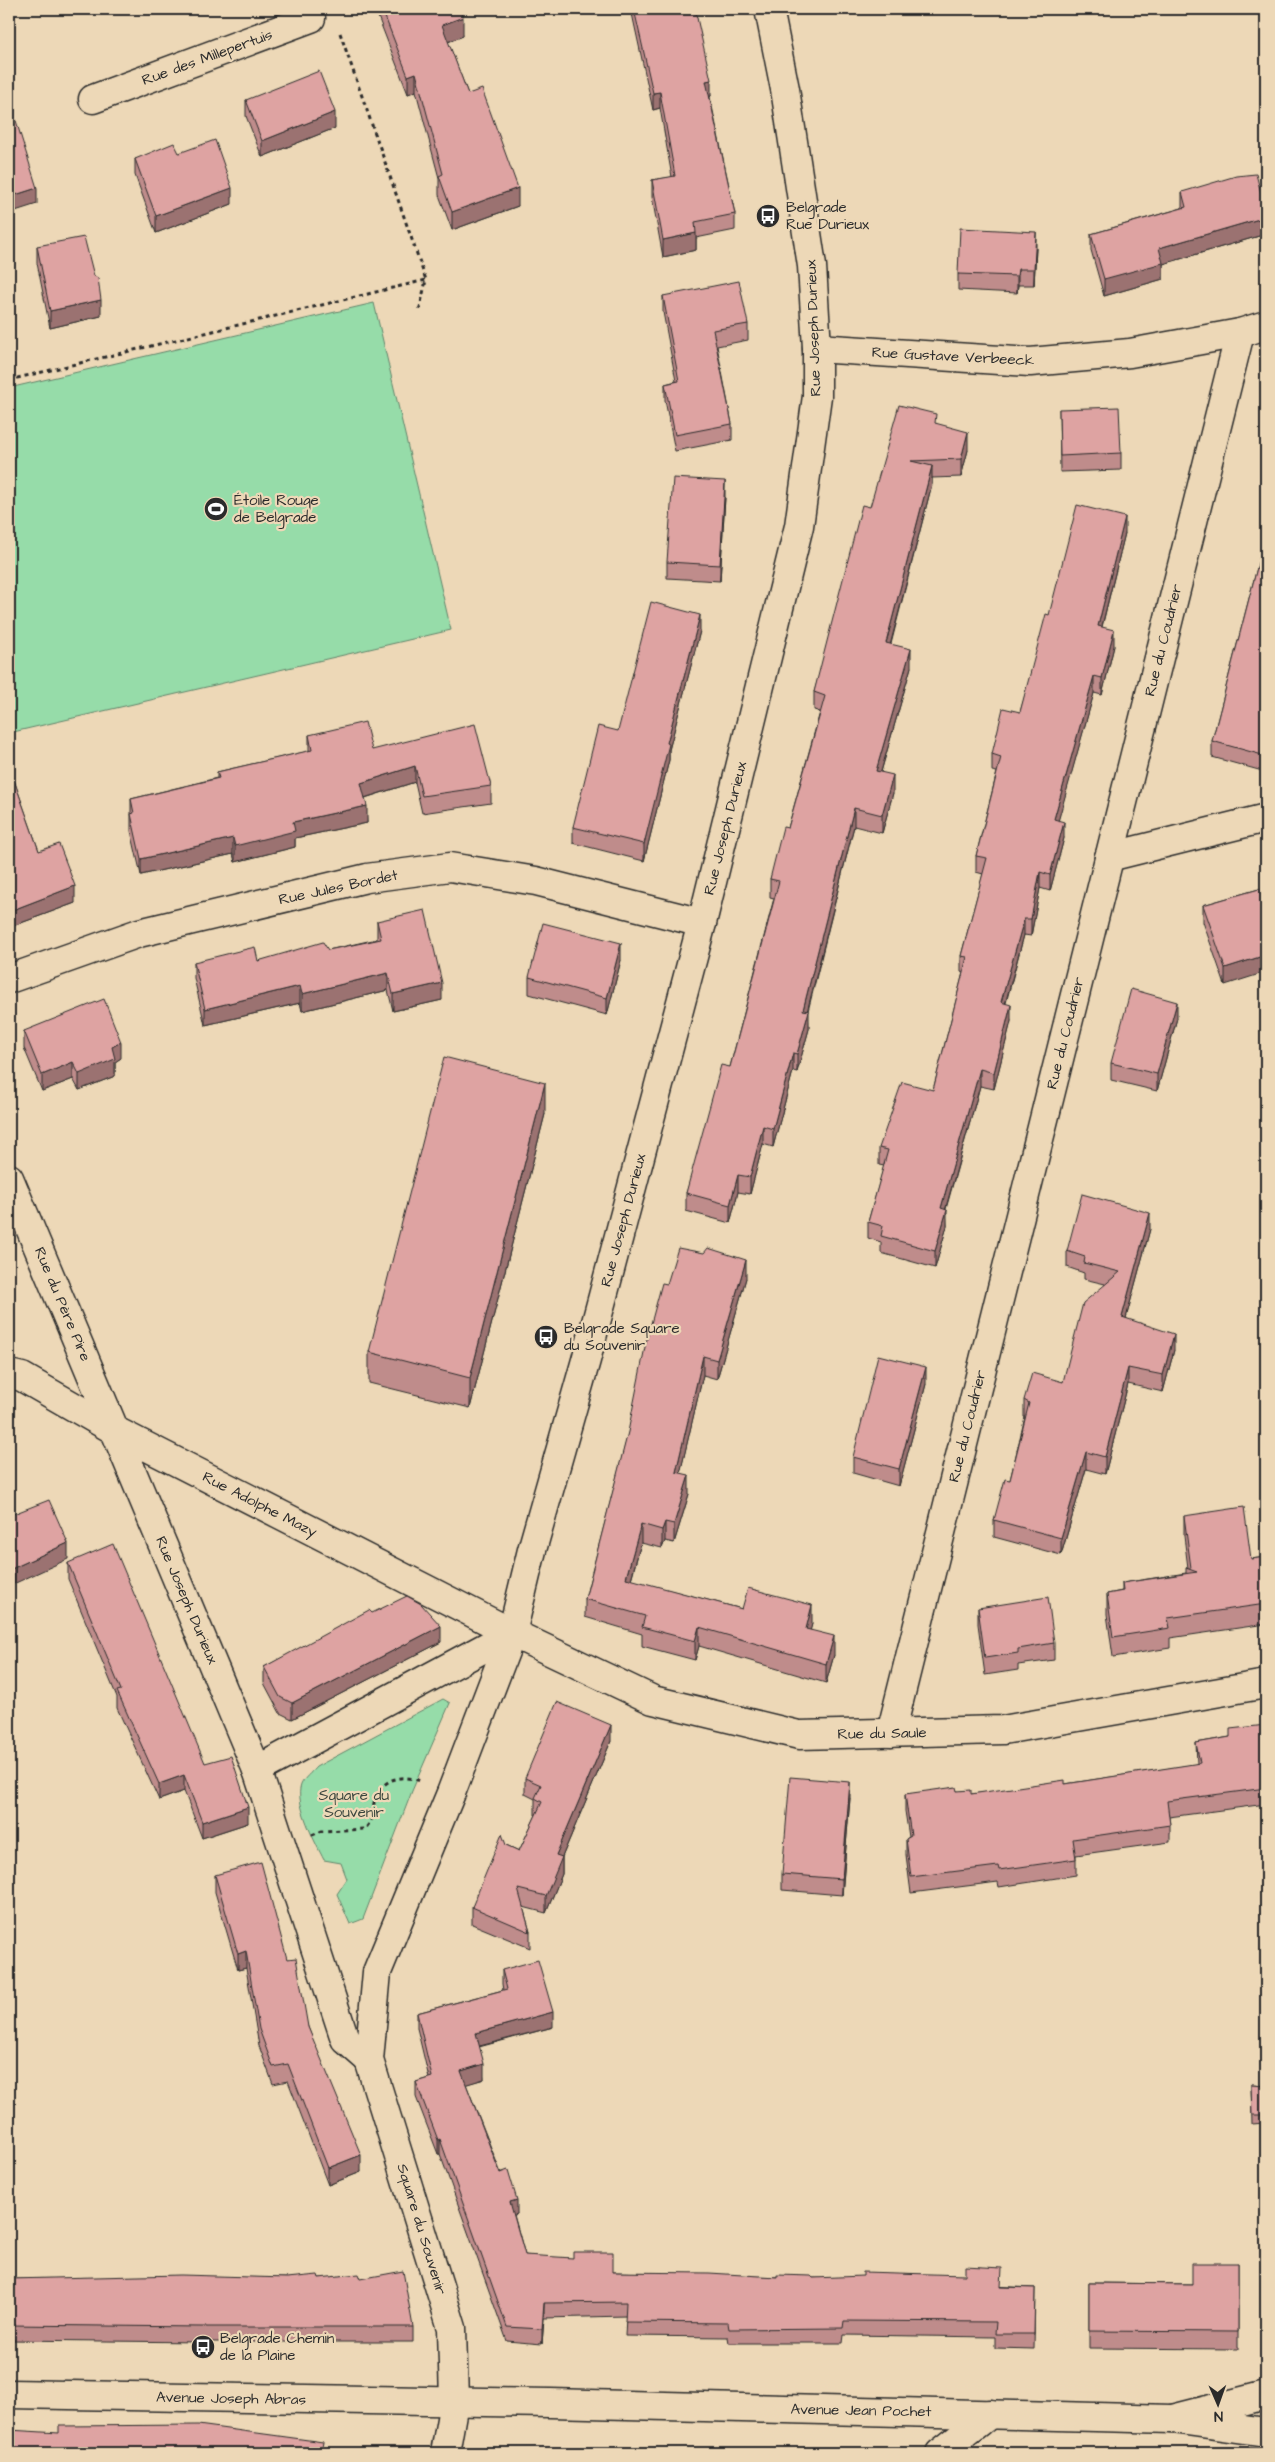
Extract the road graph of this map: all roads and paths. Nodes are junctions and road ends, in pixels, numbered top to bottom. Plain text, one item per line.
1 (769, 9) edge
2 (309, 14) edge
3 (93, 99) dead end
4 (426, 280) junction
5 (419, 312) dead end
6 (1266, 325) edge
7 (1240, 333) junction
8 (817, 348) junction
9 (9, 380) edge
10 (1266, 818) edge
11 (1109, 857) junction
12 (702, 923) junction
13 (9, 979) edge
14 (9, 1178) edge
15 (9, 1374) edge
16 (116, 1431) junction
17 (512, 1633) junction
18 (1266, 1684) edge
19 (891, 1733) junction
20 (257, 1770) junction
21 (451, 1793) junction
22 (282, 1846) junction
23 (369, 2060) junction
24 (9, 2394) edge
25 (1266, 2395) edge
26 (454, 2402) junction
27 (990, 2414) junction
28 (1172, 2419) junction
29 (1266, 2432) edge
30 (445, 2453) edge
31 (940, 2453) edge

1 - 8 street, Rue Joseph Durieux
2 - 3 street, Rue des Millepertuis
2 - 4 path
4 - 5 path
4 - 9 path
6 - 7 street, Rue Gustave Verbeeck
7 - 8 street, Rue Gustave Verbeeck
7 - 11 street, Rue du Coudrier
8 - 12 street, Rue Joseph Durieux
10 - 11 street
11 - 19 street, Rue du Coudrier
12 - 13 street, Rue Jules Bordet
12 - 17 street, Rue Joseph Durieux
14 - 16 street, Rue du Père Pire
15 - 16 street, Rue Adolphe Mazy
16 - 17 street, Rue Adolphe Mazy
16 - 20 street, Rue Joseph Durieux
17 - 19 street, Rue du Saule
17 - 20 street
17 - 21 street, Square du Souvenir
18 - 19 street, Rue du Saule
20 - 22 street
21 - 22 path
21 - 23 street, Square du Souvenir
22 - 23 street
23 - 26 street, Square du Souvenir
24 - 26 street, Avenue Joseph Abras
25 - 28 street, Avenue Jean Pochet
26 - 27 street, Avenue Jean Pochet
26 - 30 street, Square du Souvenir
27 - 28 street, Avenue Jean Pochet
27 - 31 street
28 - 29 street

